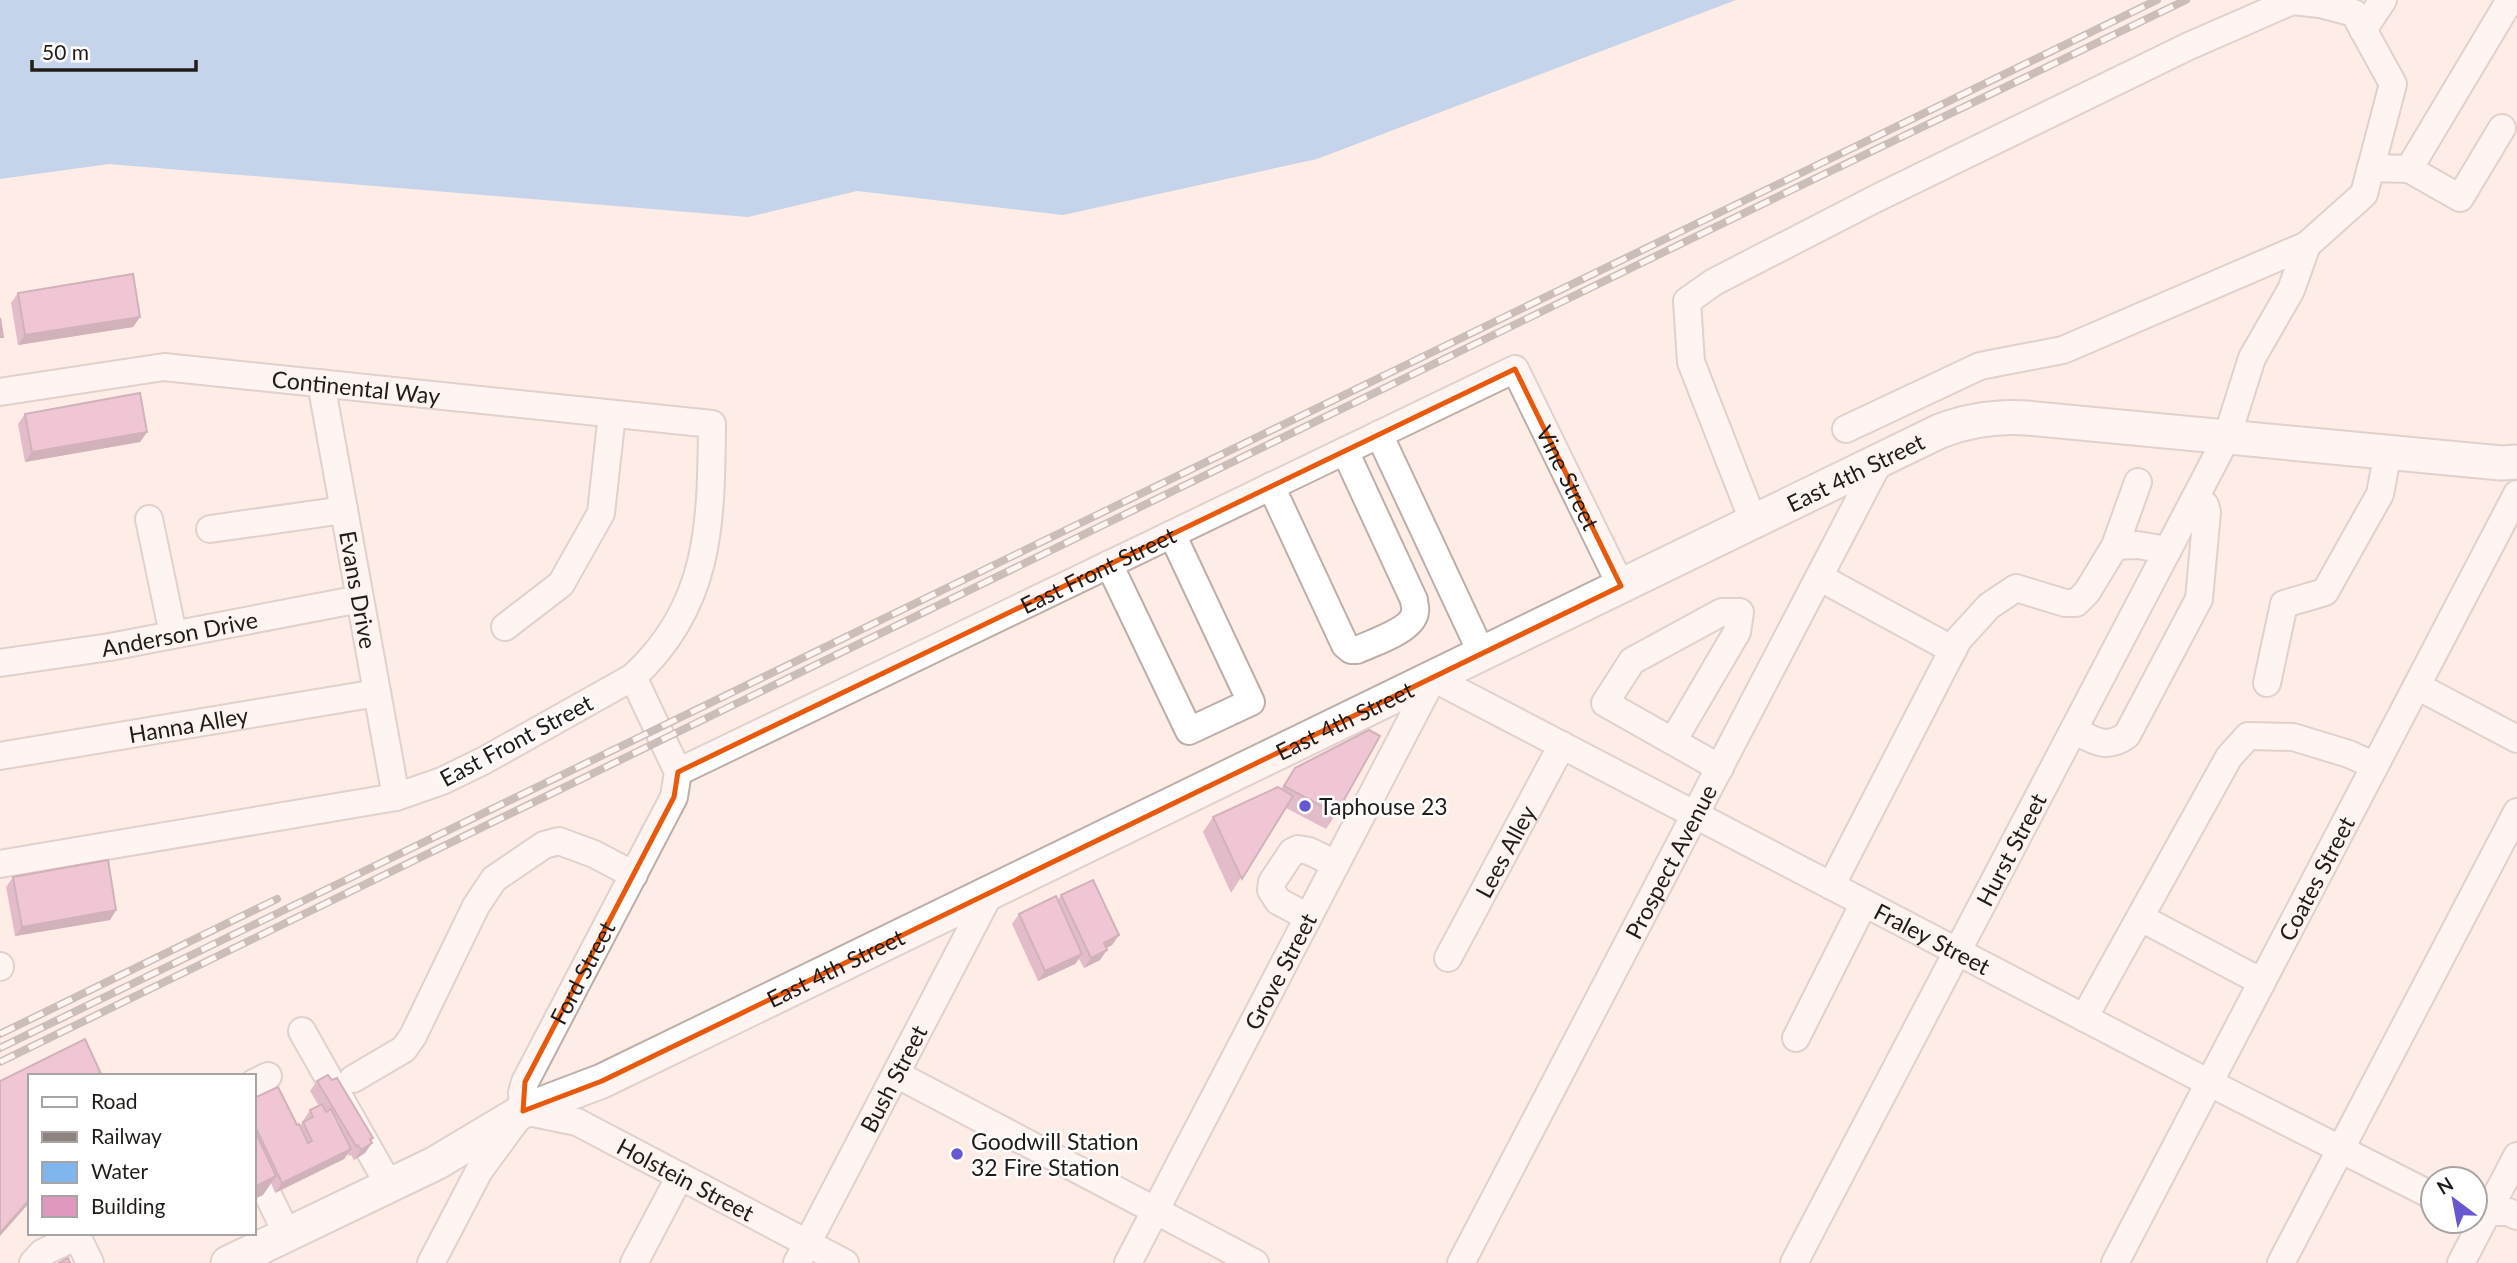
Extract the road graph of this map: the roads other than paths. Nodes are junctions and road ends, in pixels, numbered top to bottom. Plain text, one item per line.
1 (2383, 0) edge
2 (2510, 0) edge
3 (2363, 30) junction
4 (2502, 128) dead end
5 (2371, 168) junction
6 (2409, 169) junction
7 (2307, 245) junction
8 (1515, 369) joint
9 (321, 383) junction
10 (0, 392) edge
11 (612, 414) junction
12 (712, 424) joint
13 (1846, 429) dead end
14 (1379, 435) junction
15 (2227, 437) junction
16 (1345, 451) junction
17 (2388, 452) junction
18 (1880, 460) junction
19 (2517, 461) edge
20 (2138, 482) dead end
21 (1271, 486) junction
22 (2517, 494) edge
23 (2196, 497) junction
24 (344, 510) junction
25 (149, 519) dead end
26 (1754, 523) junction
27 (210, 529) dead end
28 (1172, 534) junction
29 (2115, 546) junction
30 (2168, 550) junction
31 (1109, 564) junction
32 (1819, 577) junction
33 (1622, 586) junction
34 (360, 599) junction
35 (505, 627) dead end
36 (173, 634) junction
37 (1953, 650) junction
38 (1482, 654) junction
39 (0, 663) edge
40 (633, 677) junction
41 (1433, 678) junction
42 (2267, 683) dead end
43 (2417, 686) junction
44 (377, 693) junction
45 (2074, 730) junction
46 (2517, 738) edge
47 (1673, 741) junction
48 (1562, 745) junction
49 (0, 756) edge
50 (2375, 766) junction
51 (1720, 768) junction
52 (678, 772) junction
53 (396, 797) junction
54 (2517, 811) edge
55 (1695, 815) junction
56 (0, 864) edge
57 (1336, 864) junction
58 (634, 875) junction
59 (1831, 886) junction
60 (990, 893) junction
61 (1864, 903) junction
62 (1308, 917) junction
63 (2141, 918) junction
64 (1958, 952) junction
65 (1448, 958) dead end
66 (2262, 982) junction
67 (2084, 1018) junction
68 (302, 1031) dead end
69 (1796, 1038) dead end
70 (895, 1074) junction
71 (354, 1079) dead end
72 (2209, 1082) junction
73 (523, 1111) junction
74 (2341, 1149) junction
75 (2517, 1156) edge
76 (256, 1170) edge
77 (680, 1176) junction
78 (388, 1185) junction
79 (2419, 1189) edge
80 (2489, 1201) edge
81 (1155, 1211) junction
82 (2489, 1212) edge
83 (2517, 1216) edge
84 (287, 1234) junction
85 (2473, 1235) edge
86 (802, 1253) edge
87 (33, 1263) edge
88 (90, 1263) edge
89 (228, 1263) edge
90 (432, 1263) edge
91 (634, 1263) edge
92 (845, 1263) edge
93 (1128, 1263) edge
94 (1255, 1263) edge
95 (1461, 1263) edge
96 (1794, 1263) edge
97 (2115, 1263) edge
98 (2281, 1263) edge
99 (2461, 1263) edge

1 - 3 street
2 - 6 street
3 - 5 street
3 - 26 street
4 - 6 street
5 - 6 street
5 - 7 street
7 - 13 street
7 - 15 street, Hurst Street
8 - 14 street, East Front Street
8 - 33 street, Vine Street
9 - 10 street, Continental Way
9 - 11 street, Continental Way
9 - 24 street, Evans Drive
11 - 12 street, Continental Way
11 - 35 street
12 - 40 street, East Front Street
14 - 16 street, East Front Street
14 - 38 street
15 - 17 main road, East 4th Street
15 - 18 main road, East 4th Street
15 - 23 street, Hurst Street
16 - 21 street, East Front Street
16 - 21 street
17 - 19 main road, East 4th Street
17 - 42 street
18 - 26 main road, East 4th Street
18 - 32 street, Prospect Avenue
20 - 29 street
21 - 28 street, East Front Street
22 - 43 street, Coates Street
23 - 30 street, Hurst Street
23 - 45 street
24 - 27 street
24 - 34 street, Evans Drive
25 - 36 street
26 - 33 main road, East 4th Street
28 - 31 street, East Front Street
28 - 31 street
29 - 30 street
29 - 37 street
30 - 45 street, Hurst Street
31 - 52 street, East Front Street
32 - 37 street
32 - 51 street, Prospect Avenue
33 - 38 main road, East 4th Street
34 - 36 street, Anderson Drive
34 - 44 street, Evans Drive
36 - 39 street, Anderson Drive
37 - 59 street
38 - 41 main road, East 4th Street
40 - 52 street
40 - 53 street, East Front Street
41 - 48 street, Fraley Street
41 - 57 street, Grove Street
41 - 60 main road, East 4th Street
43 - 46 street
43 - 50 street, Coates Street
44 - 49 street, Hanna Alley
44 - 53 street, Evans Drive
45 - 64 street, Hurst Street
47 - 47 street
47 - 51 street
48 - 55 street, Fraley Street
48 - 65 street, Lees Alley
50 - 63 street
50 - 66 street, Coates Street
51 - 55 street, Prospect Avenue
52 - 58 street, Ford Street
53 - 56 street, East Front Street
54 - 74 street
55 - 59 street, Fraley Street
55 - 95 street, Prospect Avenue
57 - 62 street, Grove Street
57 - 62 street
58 - 71 street
58 - 73 street, Ford Street
59 - 61 street, Fraley Street
60 - 70 street, Bush Street
60 - 73 main road, East 4th Street
61 - 64 street, Fraley Street
61 - 69 street
62 - 81 street, Grove Street
63 - 66 street
63 - 67 street
64 - 67 street, Fraley Street
64 - 96 street, Hurst Street
66 - 72 street, Coates Street
67 - 72 street, Fraley Street
68 - 78 street
70 - 81 street
70 - 86 street, Bush Street
72 - 74 street, Fraley Street
72 - 97 street, Coates Street
73 - 77 street, Holstein Street
73 - 78 main road, East 4th Street
73 - 90 street, Ford Street
74 - 79 street, Fraley Street
74 - 98 street
75 - 80 street
76 - 84 street
77 - 86 street, Holstein Street
77 - 91 street
78 - 84 main road, East 4th Street
81 - 93 street, Grove Street
81 - 94 street
82 - 83 street
84 - 89 main road, East 4th Street
85 - 99 street
86 - 92 street, Holstein Street
87 - 88 street

